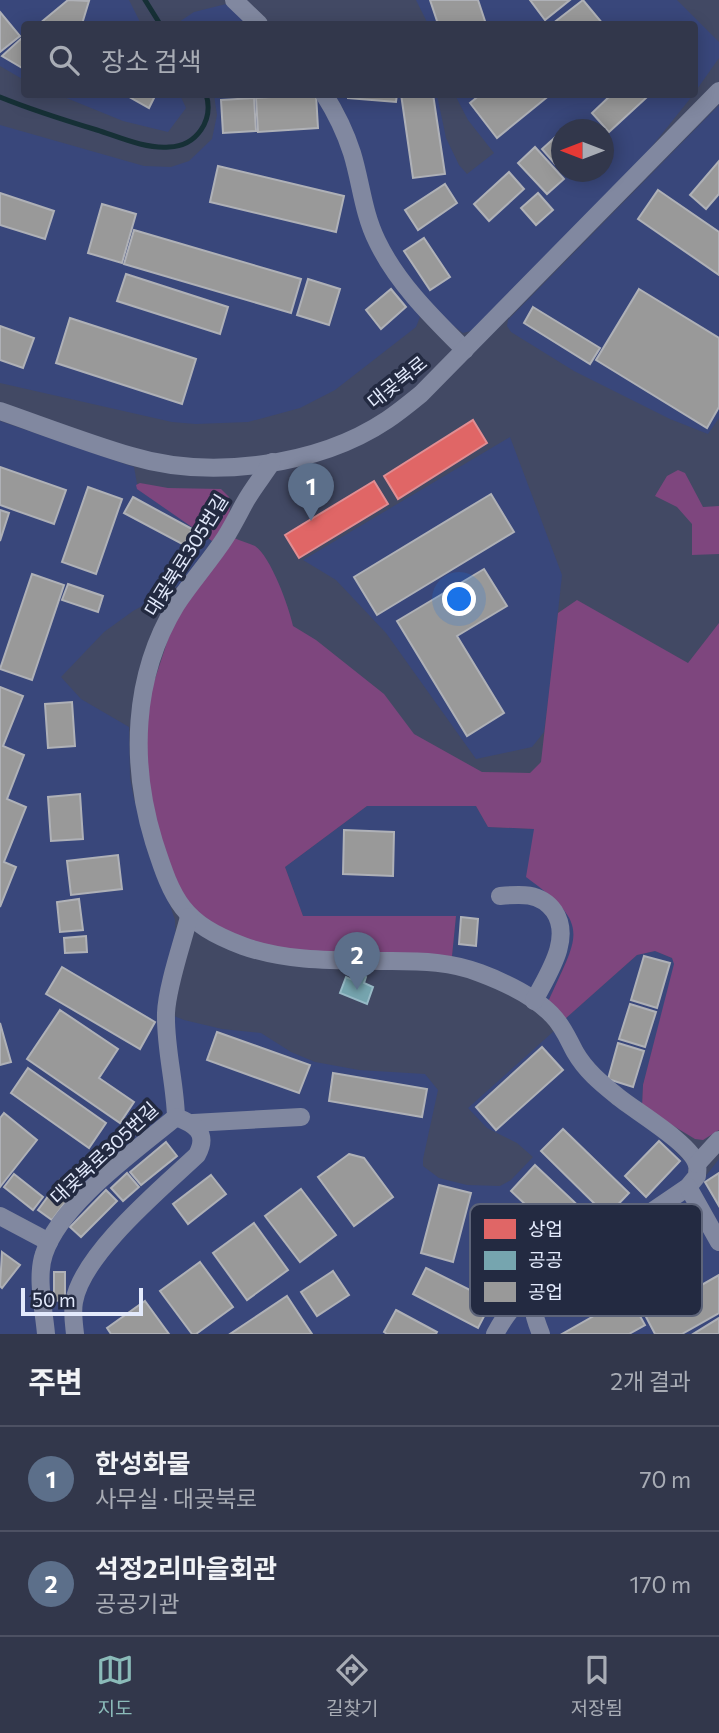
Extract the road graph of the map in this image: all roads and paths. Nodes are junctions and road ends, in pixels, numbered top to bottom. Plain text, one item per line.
1 (234, 0) edge
2 (256, 21) edge
3 (719, 91) edge
4 (326, 98) edge
5 (465, 350) junction
6 (0, 399) edge
7 (0, 411) edge
8 (22, 419) junction
9 (272, 462) junction
10 (500, 896) dead end
11 (189, 917) junction
12 (534, 1001) junction
13 (301, 1118) dead end
14 (184, 1120) junction
15 (719, 1140) edge
16 (697, 1164) junction
17 (688, 1187) junction
18 (663, 1204) edge
19 (698, 1204) edge
20 (702, 1212) edge
21 (0, 1216) edge
22 (49, 1242) junction
23 (719, 1242) edge
24 (507, 1316) edge
25 (534, 1316) edge
26 (46, 1334) edge
27 (75, 1334) edge
28 (495, 1334) edge
29 (541, 1334) edge

1 - 2 street
3 - 5 street, 대곶북로
4 - 5 street
5 - 9 street, 대곶북로
6 - 8 street
7 - 8 street, 대곶북로
8 - 9 street, 대곶북로
9 - 11 street, 대곶북로305번길
10 - 12 street
11 - 12 street, 대곶북로305번길
11 - 14 street, 대곶북로305번길
12 - 16 street, 대곶북로305번길
13 - 14 street
14 - 22 street, 대곶북로305번길
14 - 27 street
15 - 16 street
16 - 17 street
17 - 18 street
17 - 19 street
20 - 23 street
21 - 22 street
22 - 26 street, 대곶북로305번길
24 - 28 street
25 - 29 street

